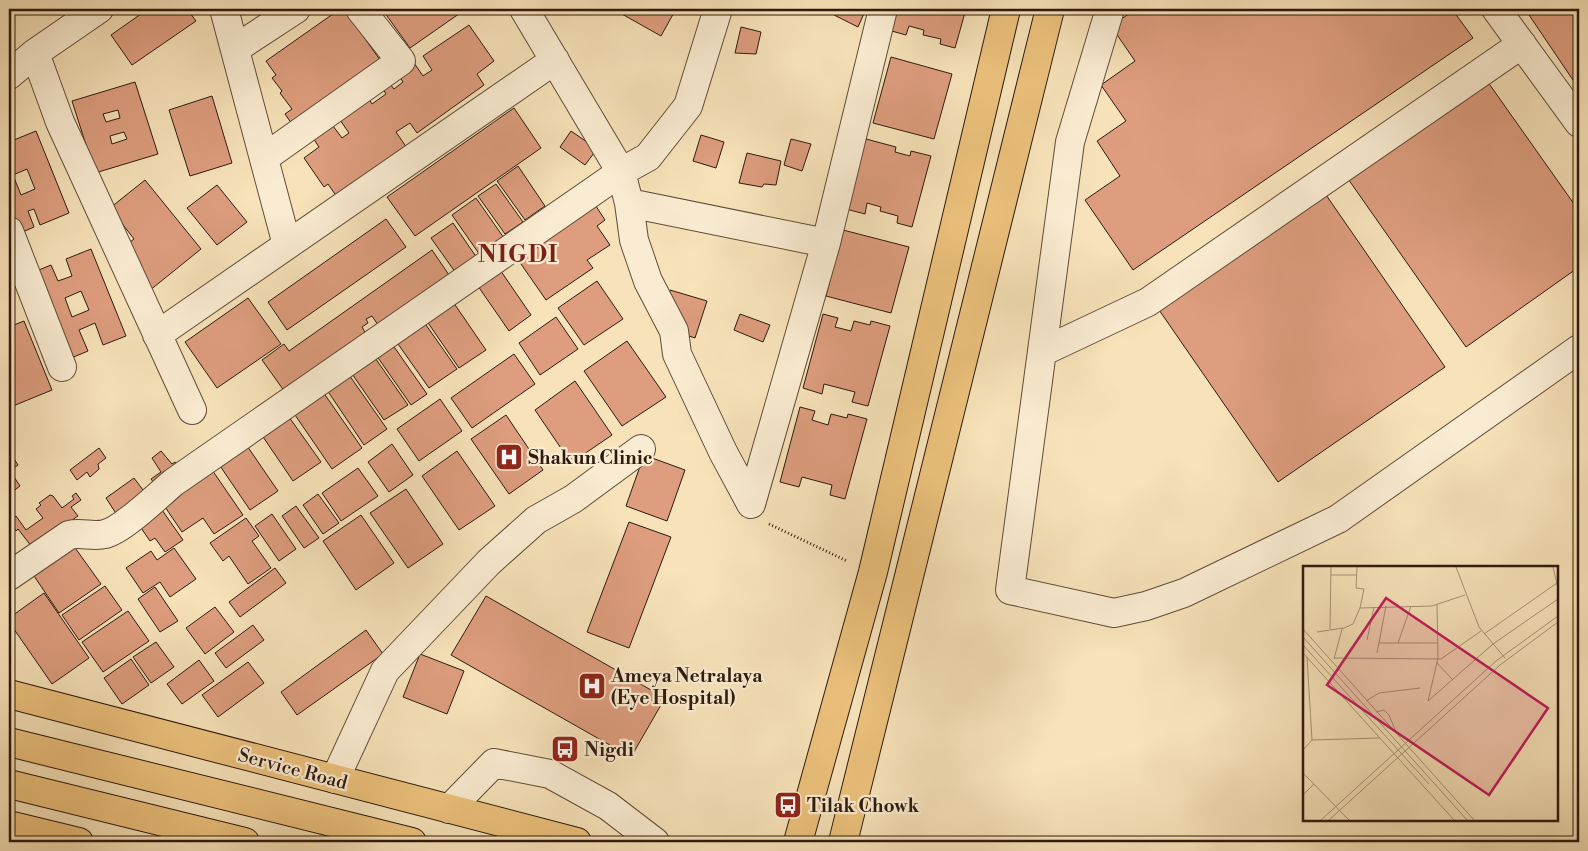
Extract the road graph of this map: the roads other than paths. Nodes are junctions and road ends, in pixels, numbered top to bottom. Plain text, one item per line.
1 (99, 9) edge
2 (224, 9) edge
3 (296, 9) edge
4 (360, 9) edge
5 (524, 9) edge
6 (718, 9) edge
7 (883, 9) edge
8 (1006, 9) edge
9 (1050, 9) edge
10 (1110, 9) edge
11 (1496, 9) edge
12 (1522, 44) junction
13 (235, 49) junction
14 (35, 53) junction
15 (554, 60) junction
16 (9, 75) edge
17 (1579, 123) edge
18 (264, 158) junction
19 (621, 172) junction
20 (630, 202) junction
21 (9, 231) edge
22 (826, 243) junction
23 (287, 244) junction
24 (157, 335) junction
25 (1579, 349) edge
26 (1042, 352) junction
27 (62, 367) dead end
28 (192, 410) dead end
29 (640, 449) dead end
30 (9, 576) edge
31 (9, 694) edge
32 (9, 742) edge
33 (335, 779) junction
34 (9, 784) edge
35 (449, 809) junction
36 (9, 825) edge
37 (79, 842) edge
38 (245, 842) edge
39 (412, 842) edge
40 (577, 842) edge
41 (655, 842) edge
42 (798, 842) edge
43 (843, 842) edge

1 - 14 street
2 - 13 street
3 - 13 street
4 - 18 street
5 - 15 street
6 - 19 street
7 - 22 street
8 - 42 main road
9 - 43 main road
10 - 26 street
11 - 12 street
12 - 17 street
12 - 26 street
13 - 18 street
14 - 16 street
14 - 24 street
15 - 19 street
15 - 23 street
18 - 23 street
19 - 20 street
19 - 30 street
20 - 22 street
20 - 22 street
21 - 27 street
23 - 24 street
24 - 28 street
25 - 26 street
29 - 33 street
31 - 33 main road, Service Road
32 - 39 main road
33 - 35 main road, Service Road
34 - 38 main road
35 - 40 main road, Service Road
35 - 41 street
36 - 37 main road

